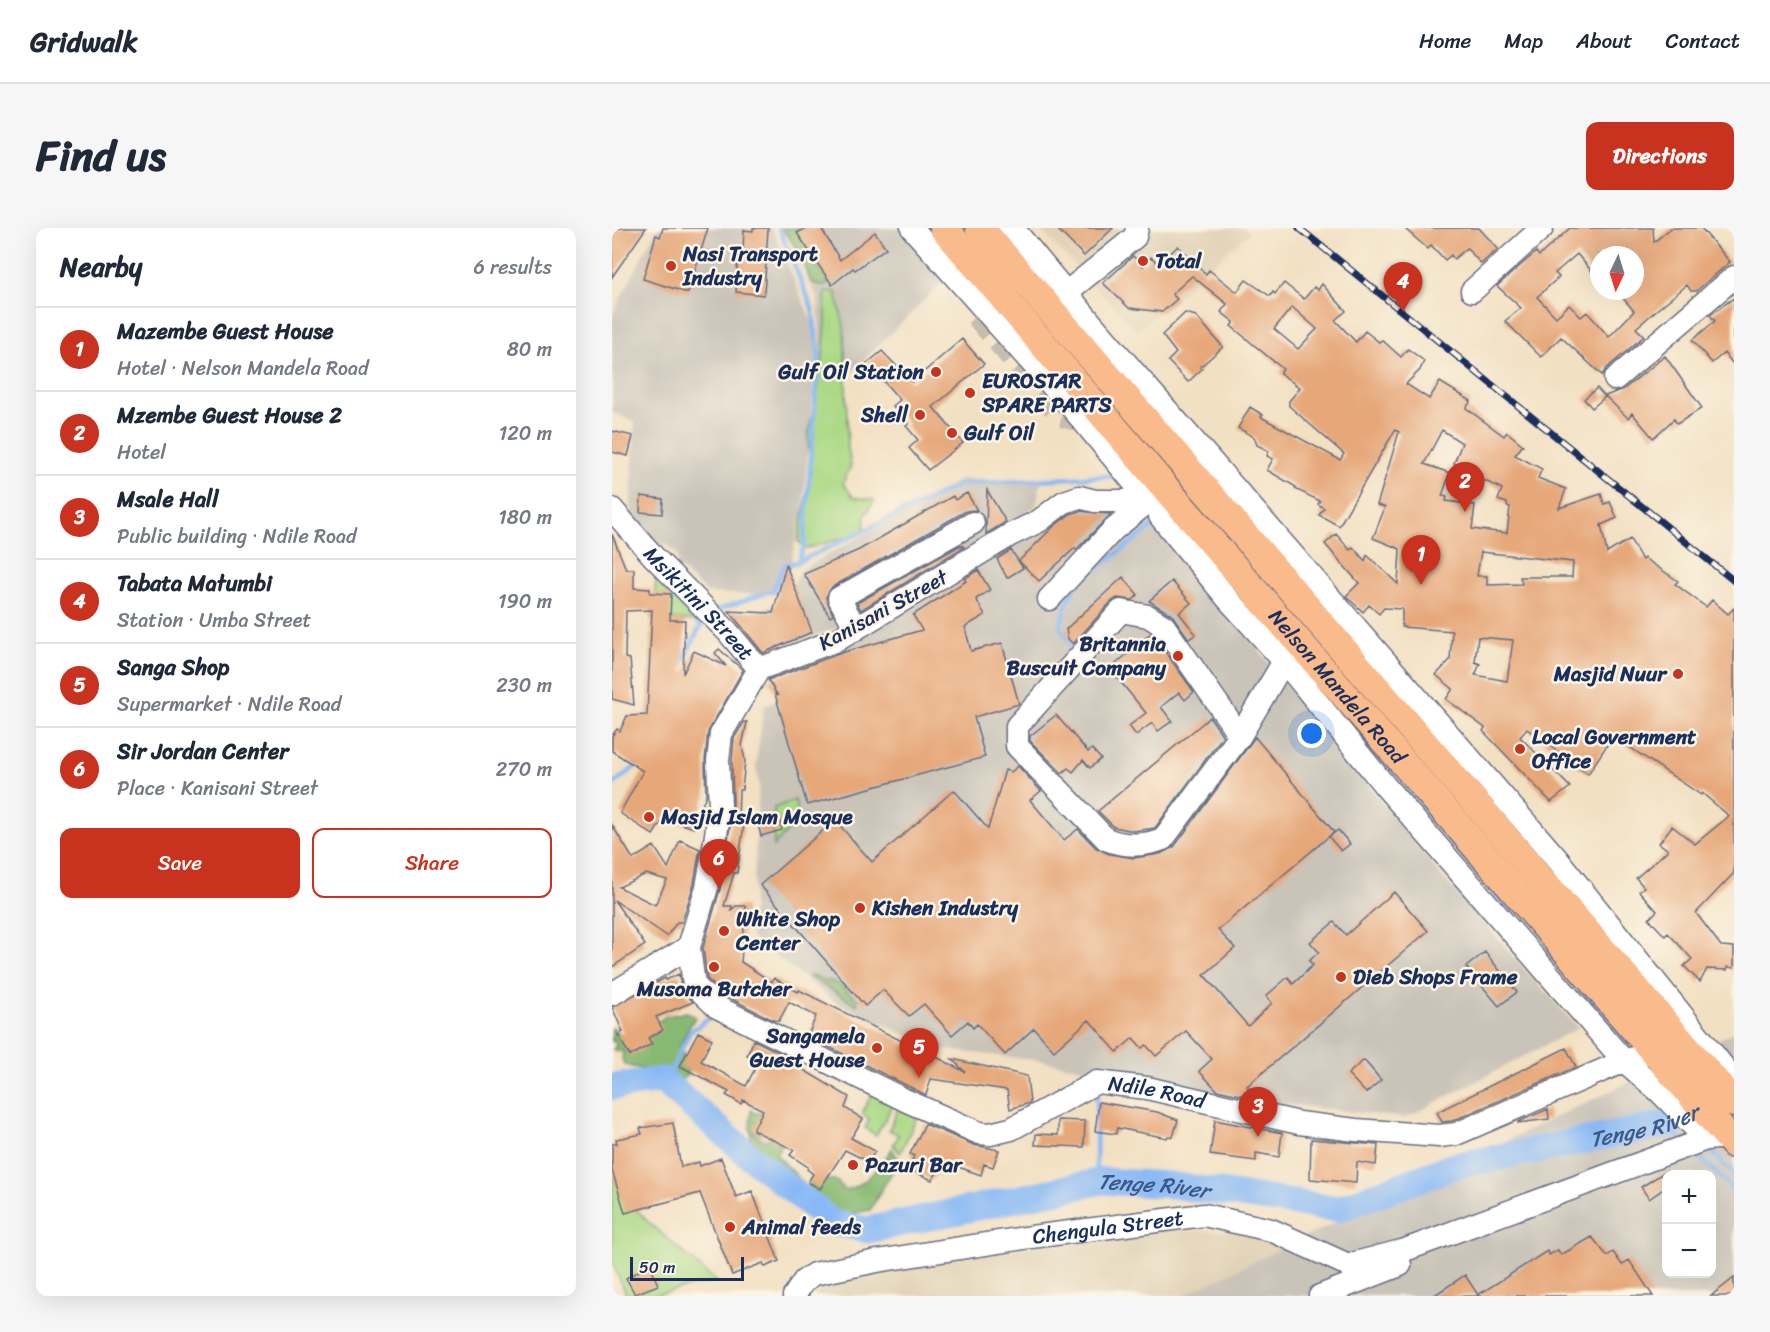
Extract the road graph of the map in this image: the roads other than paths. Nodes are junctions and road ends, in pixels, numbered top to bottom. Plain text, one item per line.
1 (912, 228) edge
2 (944, 228) edge
3 (1137, 228) edge
4 (1542, 228) edge
5 (1017, 229) edge
6 (984, 232) edge
7 (1734, 277) edge
8 (1472, 291) dead end
9 (1056, 297) junction
10 (1615, 379) dead end
11 (1166, 500) junction
12 (612, 509) edge
13 (973, 523) dead end
14 (1049, 599) dead end
15 (856, 629) junction
16 (1284, 661) junction
17 (759, 669) junction
18 (1240, 736) junction
19 (689, 947) junction
20 (612, 994) edge
21 (1653, 1052) junction
22 (1624, 1061) junction
23 (1669, 1086) junction
24 (1729, 1089) edge
25 (1723, 1140) edge
26 (1527, 1207) junction
27 (794, 1296) edge
28 (1320, 1296) edge

1 - 11 street
2 - 11 main road, Nelson Mandela Road
3 - 9 street
4 - 8 street
5 - 6 street
5 - 9 street
6 - 9 main road, Nelson Mandela Road
7 - 10 street
9 - 24 main road, Nelson Mandela Road
11 - 14 street
11 - 15 street, Kanisani Street
11 - 16 street
11 - 21 main road, Nelson Mandela Road
12 - 17 street, Msikitini Street
13 - 15 street
15 - 17 street, Kanisani Street
16 - 18 street
16 - 22 street
17 - 19 street
18 - 18 street
19 - 20 street
19 - 22 street, Ndile Road
21 - 22 street, Ndile Road
21 - 23 main road, Nelson Mandela Road
22 - 23 street
23 - 25 main road, Nelson Mandela Road
23 - 25 street
25 - 26 street, Chengula Street
26 - 27 street, Chengula Street
26 - 28 street

